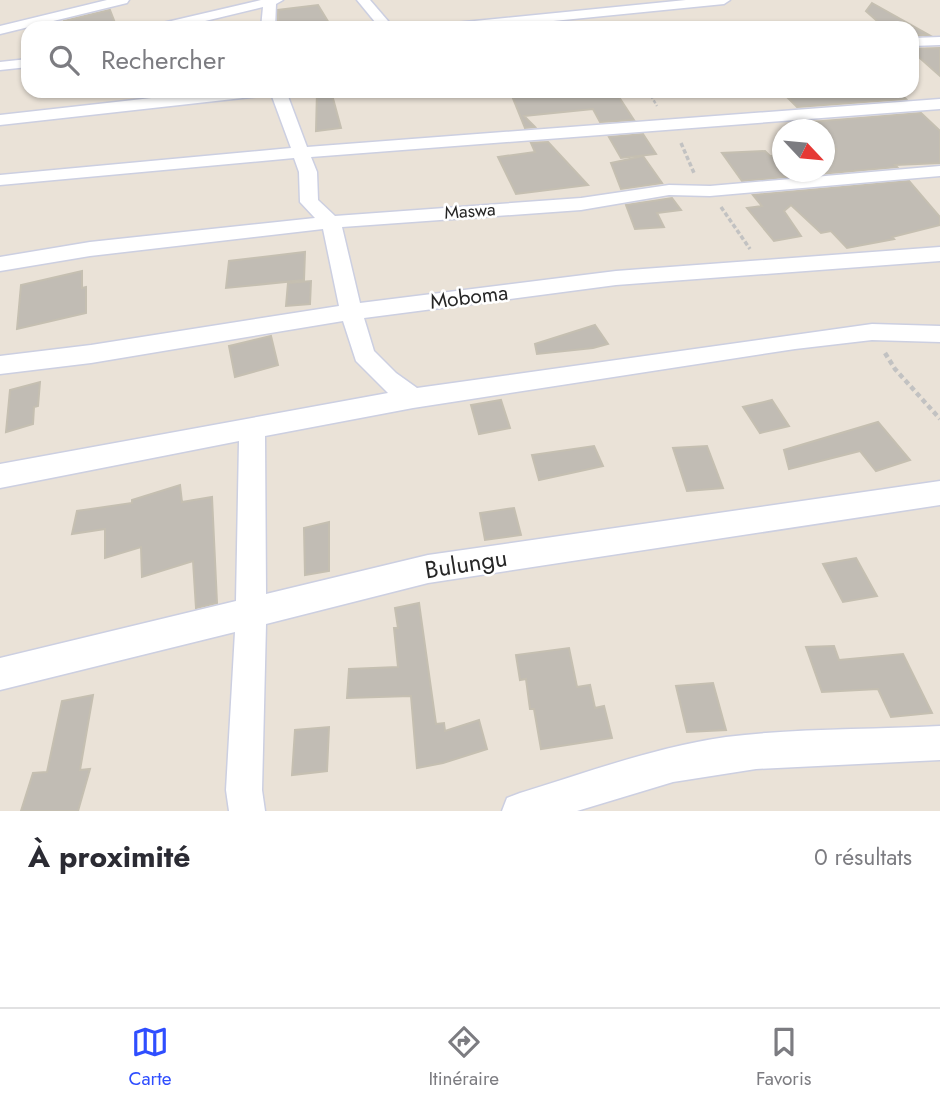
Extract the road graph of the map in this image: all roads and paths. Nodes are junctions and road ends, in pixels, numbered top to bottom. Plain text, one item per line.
1 (122, 0) edge
2 (272, 0) edge
3 (383, 0) edge
4 (724, 0) edge
5 (365, 1) edge
6 (37, 21) edge
7 (187, 21) edge
8 (269, 21) edge
9 (381, 21) edge
10 (514, 21) edge
11 (21, 25) edge
12 (0, 30) edge
13 (940, 41) edge
14 (919, 42) edge
15 (190, 98) edge
16 (281, 98) edge
17 (940, 104) edge
18 (0, 120) edge
19 (301, 152) junction
20 (940, 171) edge
21 (0, 180) edge
22 (331, 222) junction
23 (940, 254) edge
24 (0, 264) edge
25 (351, 312) junction
26 (872, 332) junction
27 (940, 334) edge
28 (0, 365) edge
29 (413, 398) junction
30 (940, 419) edge
31 (252, 427) junction
32 (0, 476) edge
33 (940, 493) edge
34 (251, 612) junction
35 (0, 674) edge
36 (940, 743) edge
37 (247, 811) edge
38 (520, 811) edge

1 - 6 street
2 - 7 street
2 - 8 street
3 - 5 street
4 - 10 street
5 - 9 street
11 - 12 street
13 - 14 street
15 - 18 street
16 - 19 street
17 - 19 street
19 - 21 street
19 - 22 street
20 - 22 street, Maswa
22 - 24 street, Maswa
22 - 25 street
23 - 25 street, Moboma
25 - 28 street, Moboma
25 - 29 street
26 - 27 street
26 - 29 street
26 - 30 path
29 - 31 street
31 - 32 street
31 - 34 street
33 - 34 street, Bulungu
34 - 35 street, Bulungu
34 - 37 street
36 - 38 street

